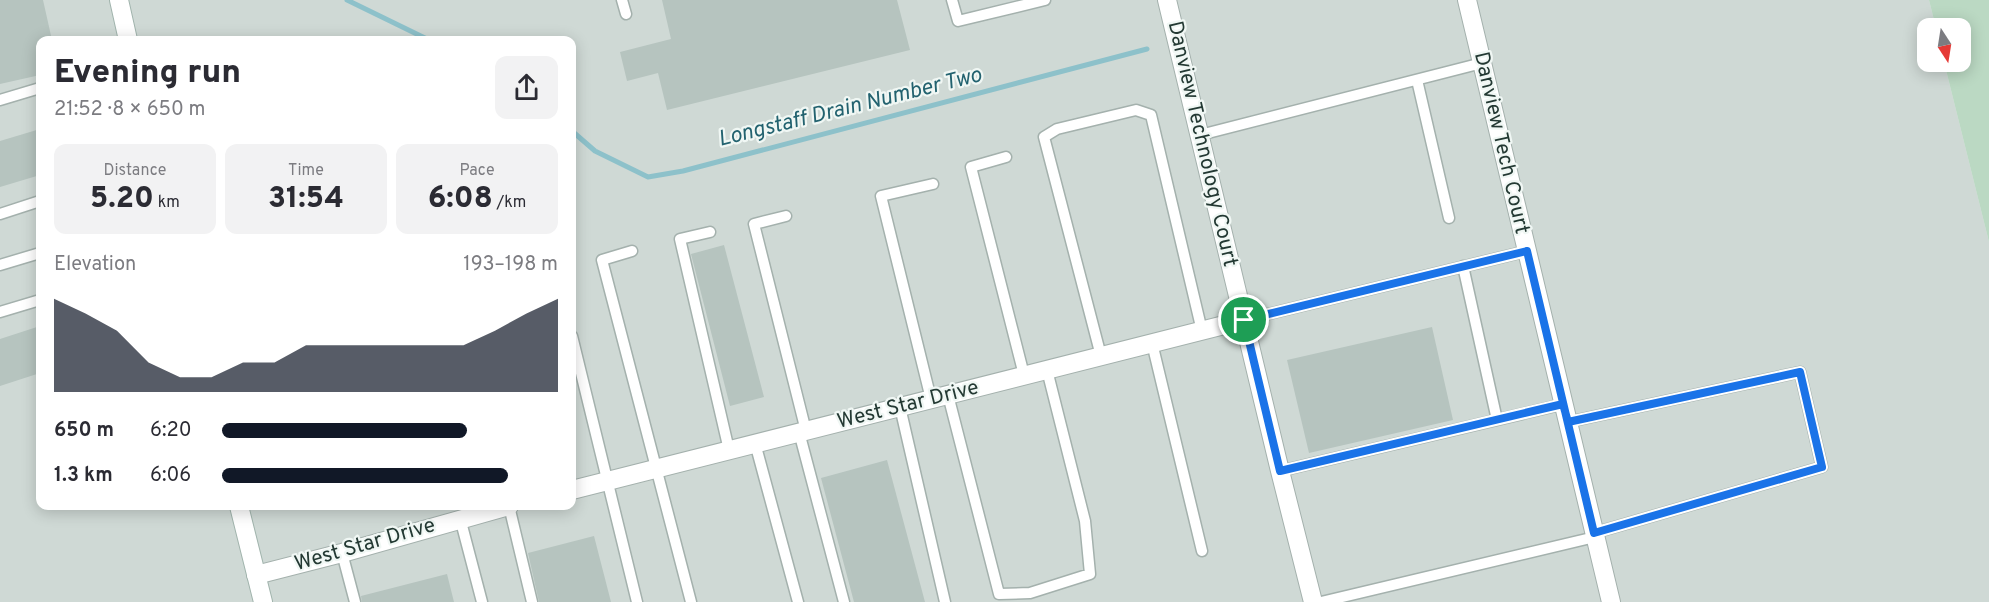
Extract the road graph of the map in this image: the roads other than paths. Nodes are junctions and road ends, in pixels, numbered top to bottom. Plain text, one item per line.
1 (119, 0) edge
2 (622, 0) edge
3 (952, 0) edge
4 (1046, 0) edge
5 (1167, 0) edge
6 (1467, 0) edge
7 (626, 14) dead end
8 (127, 36) edge
9 (1482, 63) junction
10 (1416, 80) junction
11 (36, 89) edge
12 (0, 100) edge
13 (1200, 135) junction
14 (1006, 157) dead end
15 (933, 184) dead end
16 (36, 202) edge
17 (0, 214) edge
18 (786, 216) dead end
19 (1449, 218) dead end
20 (710, 232) dead end
21 (632, 251) dead end
22 (1527, 251) junction
23 (36, 254) edge
24 (0, 265) edge
25 (1463, 266) junction
26 (36, 301) edge
27 (0, 312) edge
28 (1244, 320) junction
29 (1202, 330) junction
30 (1152, 343) junction
31 (576, 353) edge
32 (1101, 356) junction
33 (1047, 370) junction
34 (1024, 375) junction
35 (939, 397) junction
36 (1563, 404) junction
37 (900, 407) junction
38 (1497, 420) junction
39 (1568, 422) junction
40 (802, 432) junction
41 (755, 443) junction
42 (729, 450) junction
43 (657, 468) junction
44 (1280, 471) junction
45 (606, 481) junction
46 (576, 489) edge
47 (240, 510) edge
48 (485, 510) edge
49 (510, 510) edge
50 (467, 513) edge
51 (1595, 535) junction
52 (1202, 550) dead end
53 (342, 553) junction
54 (256, 575) junction
55 (263, 602) edge
56 (355, 602) edge
57 (482, 602) edge
58 (532, 602) edge
59 (637, 602) edge
60 (691, 602) edge
61 (798, 602) edge
62 (844, 602) edge
63 (945, 602) edge
64 (1313, 602) edge
65 (1321, 602) edge
66 (1611, 602) edge

1 - 8 street
2 - 7 lane
3 - 4 lane
5 - 13 street, Danview Technology Court
6 - 9 street, Danview Tech Court
9 - 10 lane
9 - 22 street, Danview Tech Court
10 - 13 lane
10 - 19 lane
11 - 12 lane
13 - 28 street, Danview Technology Court
14 - 34 lane
15 - 35 lane
16 - 17 lane
18 - 40 lane
20 - 42 lane
21 - 43 lane
22 - 25 lane
22 - 36 street, Danview Tech Court
23 - 24 lane
25 - 28 lane
25 - 38 lane
26 - 27 lane
28 - 29 street, West Star Drive
28 - 44 street, Danview Technology Court
29 - 30 street, West Star Drive
29 - 32 lane
30 - 32 street, West Star Drive
30 - 52 lane
31 - 45 lane
32 - 33 street, West Star Drive
33 - 34 street, West Star Drive
33 - 35 lane
34 - 35 street, West Star Drive
35 - 37 street, West Star Drive
36 - 38 lane
36 - 39 street, Danview Tech Court
37 - 40 street, West Star Drive
37 - 63 lane
38 - 44 lane
39 - 51 street, Danview Tech Court
39 - 51 lane
40 - 41 street, West Star Drive
40 - 62 lane
41 - 42 street, West Star Drive
41 - 61 lane
42 - 43 street, West Star Drive
43 - 45 street, West Star Drive
43 - 60 lane
44 - 64 street, Danview Technology Court
45 - 46 street, West Star Drive
45 - 59 lane
47 - 54 street
48 - 50 street, West Star Drive
49 - 58 lane
50 - 53 street, West Star Drive
50 - 57 lane
51 - 65 lane
51 - 66 street, Danview Tech Court
53 - 54 street, West Star Drive
53 - 56 lane
54 - 55 street

